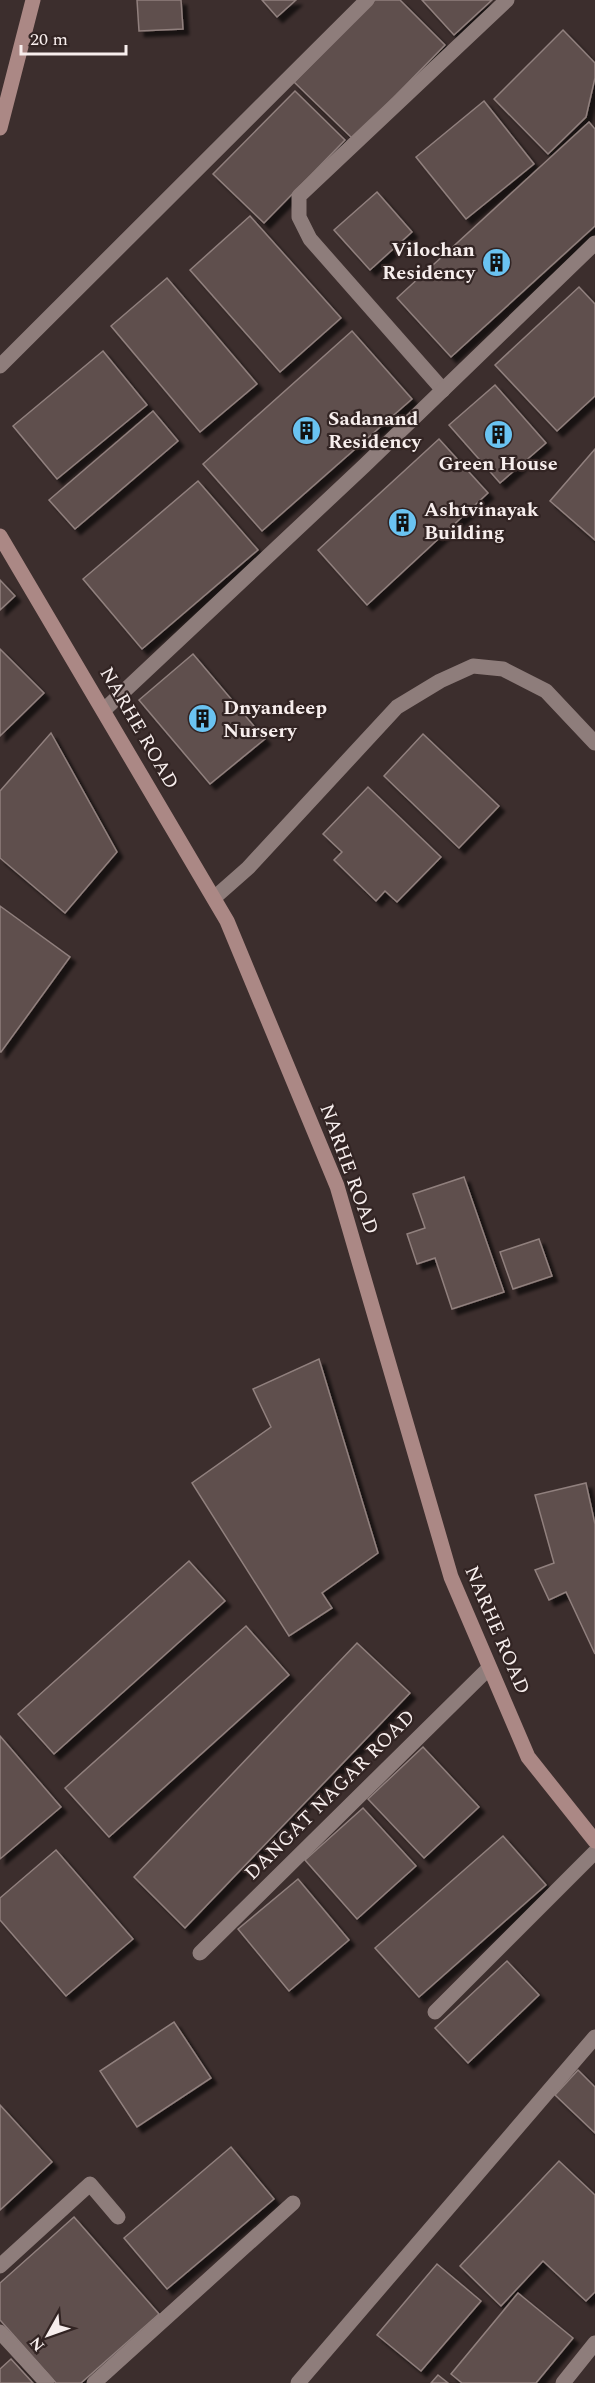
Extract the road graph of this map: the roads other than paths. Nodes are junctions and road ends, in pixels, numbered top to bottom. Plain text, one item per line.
1 (33, 0) edge
2 (367, 0) edge
3 (507, 0) edge
4 (0, 128) edge
5 (595, 243) edge
6 (0, 366) edge
7 (443, 390) junction
8 (0, 536) edge
9 (104, 710) junction
10 (595, 743) edge
11 (214, 898) junction
12 (489, 1668) junction
13 (595, 1841) edge
14 (595, 1852) edge
15 (200, 1953) dead end
16 (435, 2012) dead end
17 (595, 2037) edge
18 (293, 2204) dead end
19 (118, 2217) dead end
20 (0, 2266) edge
21 (0, 2332) edge
22 (595, 2343) edge
23 (47, 2383) edge
24 (94, 2383) edge
25 (298, 2383) edge
26 (562, 2383) edge

1 - 4 street
2 - 6 street
3 - 7 street
5 - 7 street
7 - 9 street
8 - 9 street, NARHE ROAD
9 - 11 street, NARHE ROAD
10 - 11 street
11 - 12 street, NARHE ROAD
12 - 13 street, NARHE ROAD
12 - 15 street, DANGAT NAGAR ROAD
14 - 16 street
17 - 25 street
18 - 24 street
19 - 20 street
21 - 23 street
22 - 26 street

